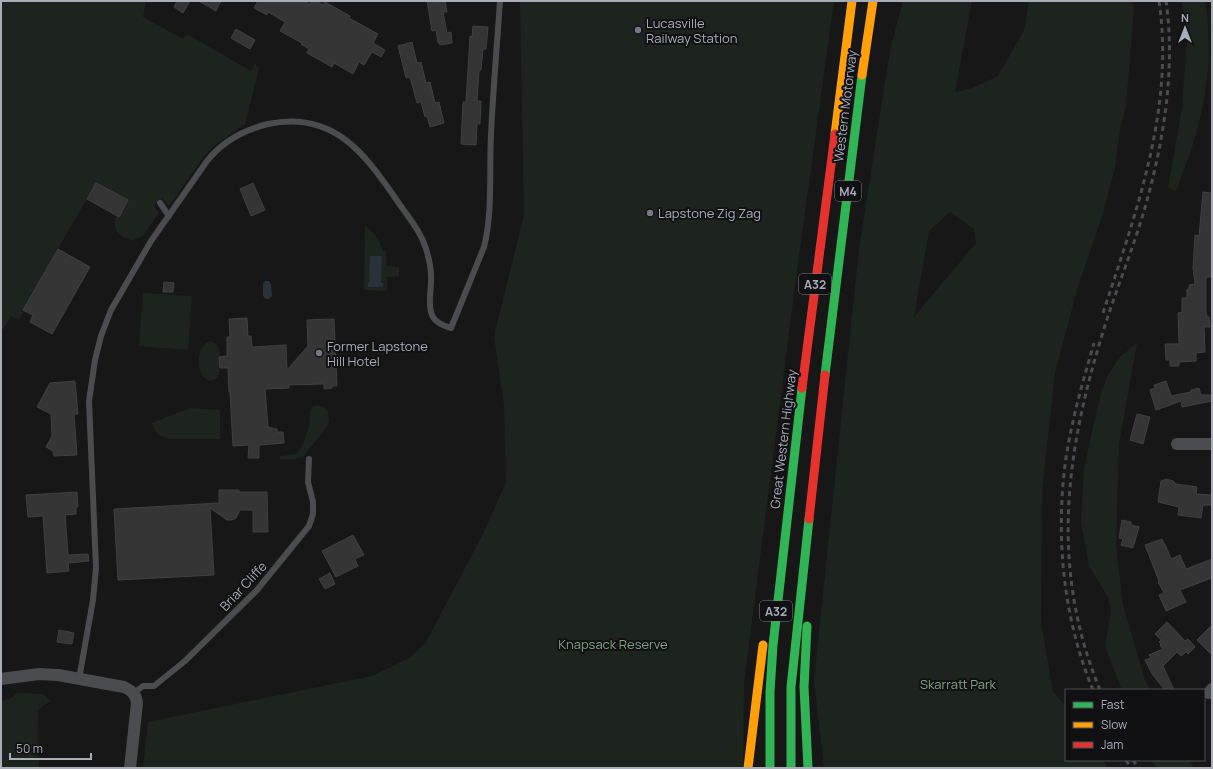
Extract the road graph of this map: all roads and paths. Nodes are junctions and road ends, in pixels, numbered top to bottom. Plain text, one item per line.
1 (500, 1) edge
2 (852, 1) edge
3 (873, 1) edge
4 (836, 114) joint
5 (160, 203) dead end
6 (169, 216) junction
7 (824, 382) joint
8 (1177, 444) dead end
9 (1212, 444) edge
10 (794, 454) junction
11 (816, 455) junction
12 (309, 459) dead end
13 (821, 488) dead end
14 (808, 619) dead end
15 (1, 679) edge
16 (79, 679) junction
17 (134, 693) junction
18 (130, 768) edge
19 (748, 768) edge
20 (770, 768) edge
21 (791, 768) edge
22 (808, 768) edge

1 - 6 lane
2 - 4 main road, Western Motorway
3 - 7 main road, Western Motorway / M4
4 - 10 main road, Great Western Highway / A32
5 - 6 lane
6 - 16 lane
7 - 11 main road, A32
8 - 9 street
10 - 19 main road
10 - 20 main road, Great Western Highway / A32
11 - 13 main road
11 - 21 main road, A32
12 - 17 lane, Briar Cliffe
14 - 22 main road
15 - 16 street
16 - 17 street
17 - 18 street

